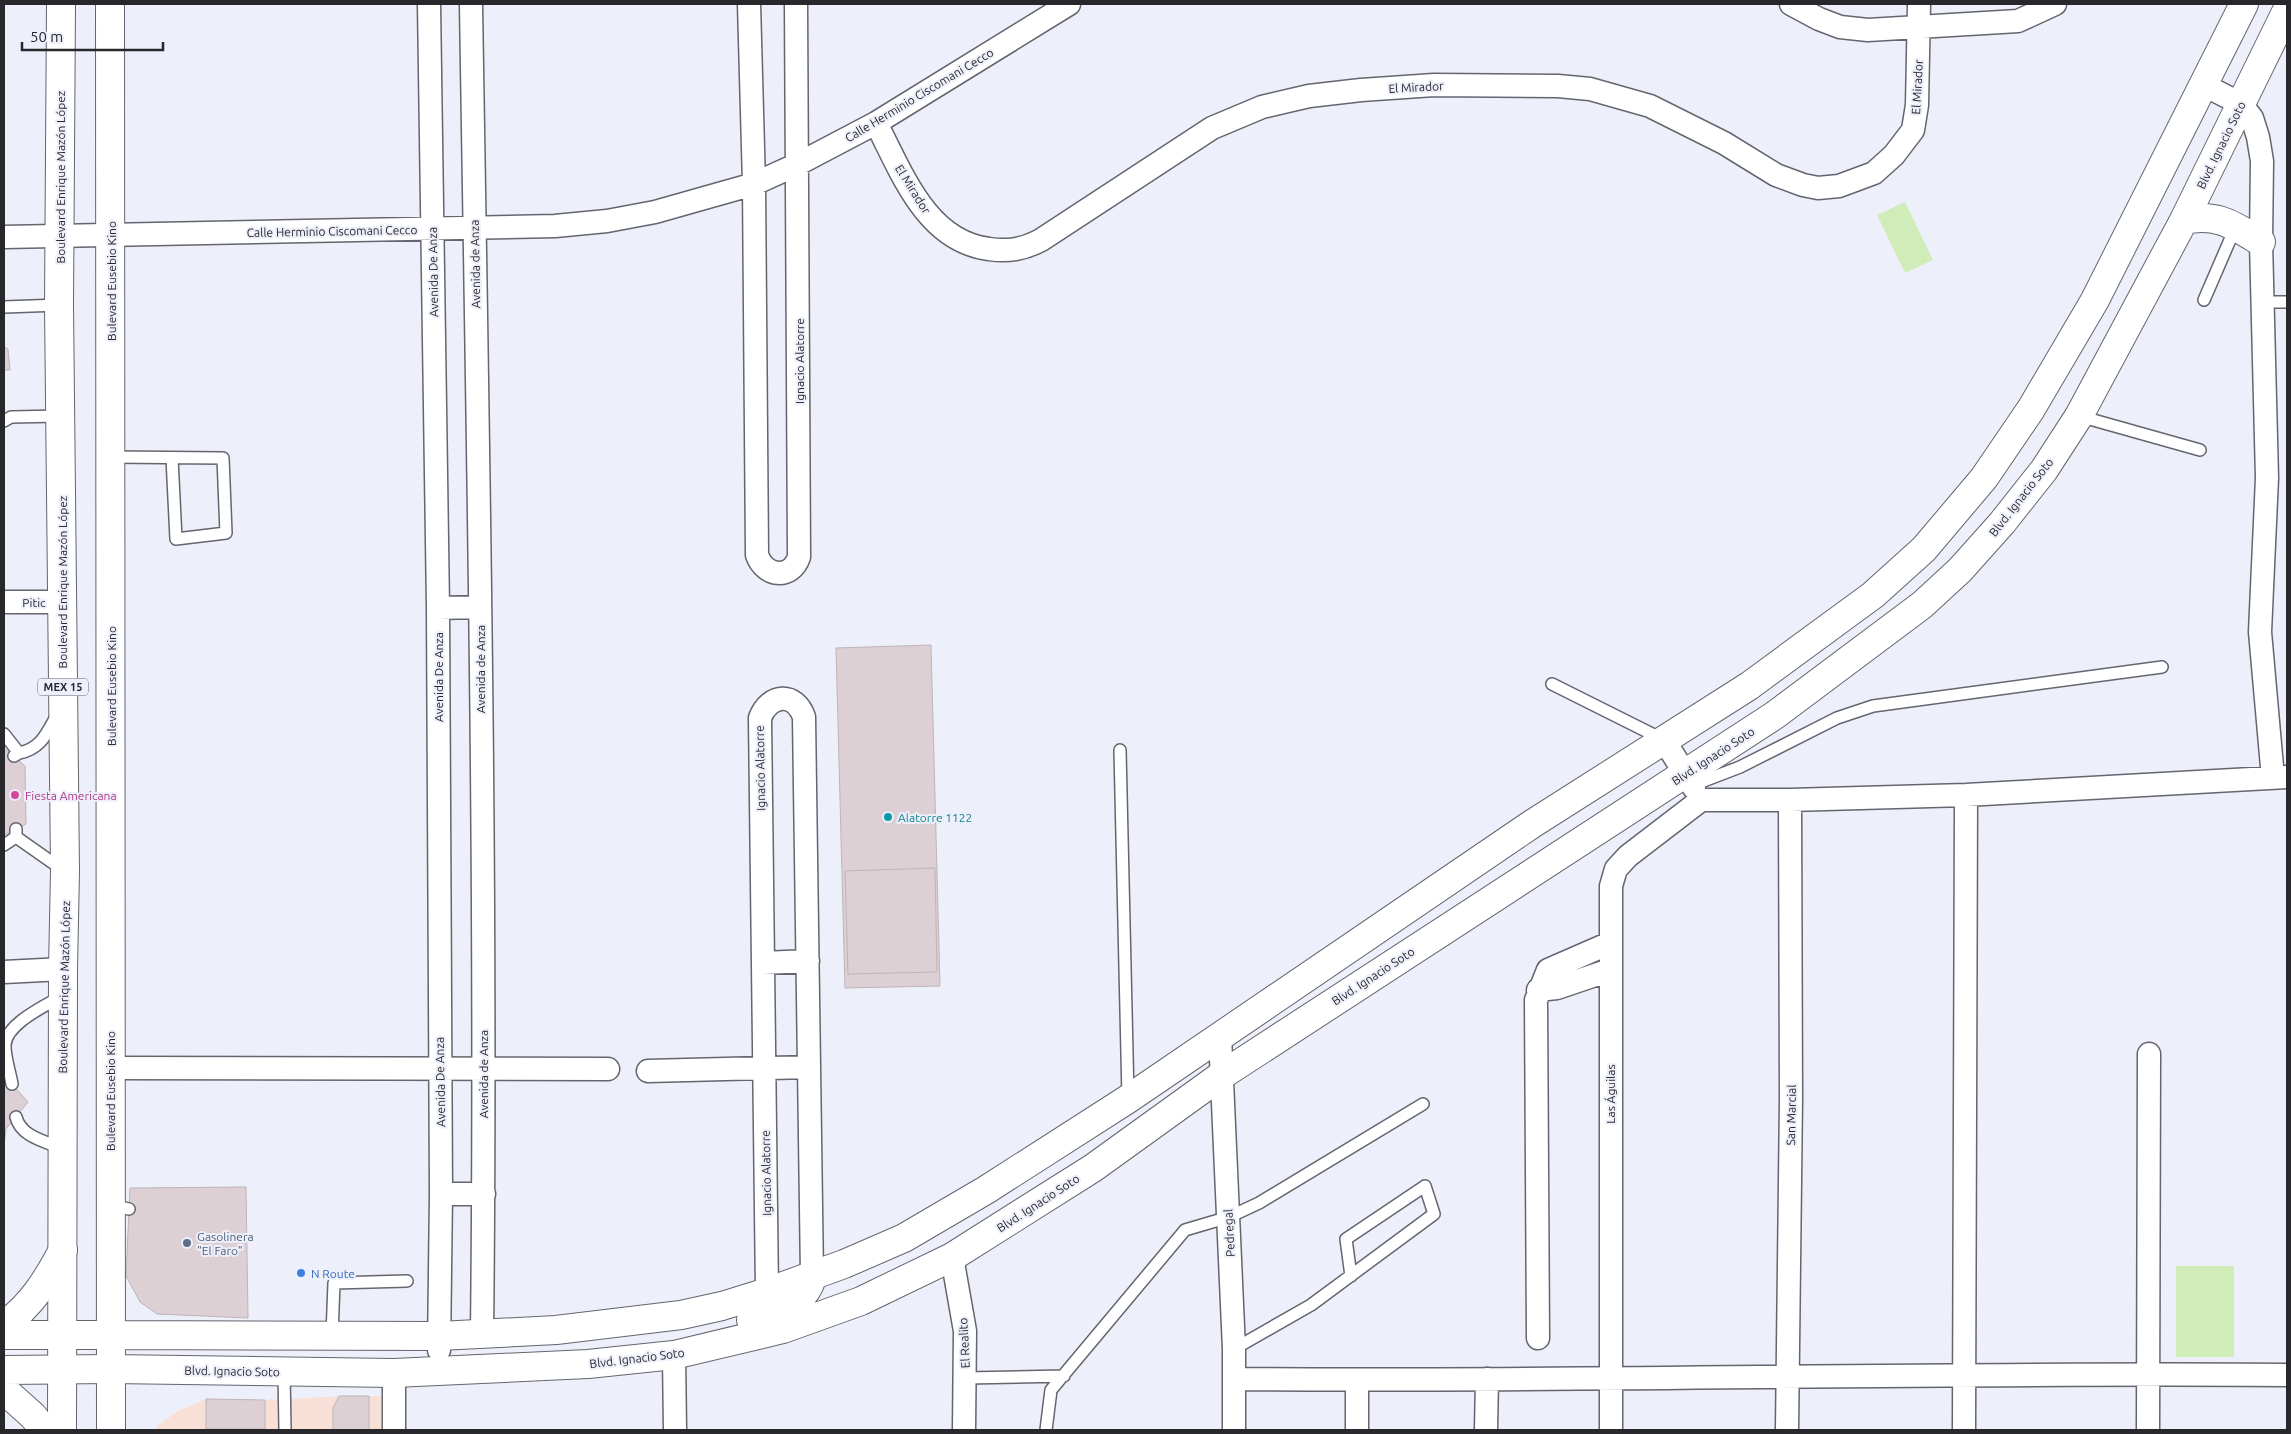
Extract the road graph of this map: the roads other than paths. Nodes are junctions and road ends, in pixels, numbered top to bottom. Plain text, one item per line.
1 (61, 4) edge
2 (110, 4) edge
3 (429, 4) edge
4 (470, 4) edge
5 (748, 4) edge
6 (796, 4) edge
7 (1069, 4) edge
8 (1791, 4) edge
9 (1919, 4) edge
10 (2055, 4) edge
11 (2244, 4) edge
12 (2287, 10) edge
13 (1919, 26) junction
14 (2204, 84) junction
15 (2241, 104) junction
16 (876, 123) junction
17 (798, 164) junction
18 (754, 184) junction
19 (2184, 220) junction
20 (2236, 226) junction
21 (474, 228) junction
22 (433, 229) junction
23 (60, 236) junction
24 (111, 236) junction
25 (4, 237) edge
26 (2262, 242) junction
27 (2095, 300) junction
28 (2204, 300) dead end
29 (2263, 302) junction
30 (2287, 302) edge
31 (59, 305) junction
32 (4, 307) edge
33 (2132, 316) junction
34 (60, 416) junction
35 (2079, 416) junction
36 (4, 421) edge
37 (2200, 450) dead end
38 (111, 457) junction
39 (172, 458) junction
40 (4, 602) edge
41 (63, 602) junction
42 (480, 606) junction
43 (438, 608) junction
44 (2162, 667) dead end
45 (1552, 684) dead end
46 (62, 705) junction
47 (4, 734) edge
48 (1664, 740) junction
49 (1120, 750) dead end
50 (2280, 777) edge
51 (1693, 786) junction
52 (1966, 795) junction
53 (1790, 800) junction
54 (4, 845) edge
55 (65, 871) junction
56 (1610, 943) junction
57 (808, 961) junction
58 (763, 963) junction
59 (1610, 970) junction
60 (4, 972) edge
61 (63, 982) junction
62 (1538, 990) junction
63 (1220, 1036) junction
64 (2150, 1054) dead end
65 (809, 1067) junction
66 (110, 1068) junction
67 (439, 1068) junction
68 (483, 1068) junction
69 (764, 1068) junction
70 (608, 1069) dead end
71 (648, 1071) dead end
72 (1222, 1075) junction
73 (12, 1084) dead end
74 (1128, 1099) junction
75 (1423, 1104) dead end
76 (16, 1117) dead end
77 (63, 1149) junction
78 (441, 1194) junction
79 (484, 1194) junction
80 (1229, 1217) junction
81 (63, 1250) junction
82 (952, 1257) junction
83 (1350, 1276) junction
84 (812, 1277) junction
85 (407, 1281) dead end
86 (767, 1292) junction
87 (4, 1325) edge
88 (482, 1334) junction
89 (4, 1335) edge
90 (112, 1335) junction
91 (332, 1335) junction
92 (63, 1336) junction
93 (1538, 1338) dead end
94 (439, 1343) junction
95 (1234, 1349) junction
96 (674, 1355) junction
97 (63, 1369) junction
98 (111, 1369) junction
99 (4, 1370) edge
100 (284, 1372) junction
101 (394, 1373) junction
102 (2149, 1374) junction
103 (1964, 1375) junction
104 (2287, 1375) edge
105 (1064, 1376) junction
106 (1787, 1376) junction
107 (966, 1378) junction
108 (1611, 1378) junction
109 (1234, 1379) junction
110 (1487, 1379) junction
111 (1357, 1380) junction
112 (4, 1390) edge
113 (44, 1430) edge
114 (62, 1430) edge
115 (111, 1430) edge
116 (285, 1430) edge
117 (394, 1430) edge
118 (675, 1430) edge
119 (964, 1430) edge
120 (1046, 1430) edge
121 (1234, 1430) edge
122 (1357, 1430) edge
123 (1486, 1430) edge
124 (1611, 1430) edge
125 (1787, 1430) edge
126 (1964, 1430) edge
127 (2148, 1430) edge

1 - 23 main road, Boulevard Enrique Mazón López / MEX 15
2 - 24 main road, Bulevard Eusebio Kino
3 - 22 street, Avenida De Anza
4 - 21 street, Avenida de Anza
5 - 18 street, Ignacio Alatorre
6 - 17 street, Ignacio Alatorre
7 - 16 street, Calle Herminio Ciscomani Cecco
8 - 13 street
9 - 13 street, El Mirador
10 - 13 street
11 - 14 main road
12 - 15 main road, Blvd. Ignacio Soto
13 - 16 street, El Mirador
14 - 15 street
14 - 27 main road
15 - 19 main road, Blvd. Ignacio Soto
15 - 26 street
16 - 17 street, Calle Herminio Ciscomani Cecco
17 - 18 street, Calle Herminio Ciscomani Cecco
17 - 18 street, Ignacio Alatorre
18 - 21 street, Calle Herminio Ciscomani Cecco
19 - 20 main road
19 - 33 main road, Blvd. Ignacio Soto
20 - 26 main road
20 - 28 lane
21 - 22 street, Calle Herminio Ciscomani Cecco
21 - 42 street, Avenida de Anza
22 - 24 street, Calle Herminio Ciscomani Cecco
22 - 43 street, Avenida De Anza
23 - 24 street, Calle Herminio Ciscomani Cecco
23 - 25 street, Calle Herminio Ciscomani Cecco
23 - 31 main road, Boulevard Enrique Mazón López / MEX 15
24 - 38 main road, Bulevard Eusebio Kino
26 - 29 street
27 - 33 main road
27 - 48 main road
29 - 30 lane
29 - 50 street
31 - 32 lane
31 - 34 main road, Boulevard Enrique Mazón López / MEX 15
33 - 35 main road, Blvd. Ignacio Soto
34 - 36 lane
34 - 41 main road, Boulevard Enrique Mazón López / MEX 15
35 - 37 lane
35 - 51 main road, Blvd. Ignacio Soto
38 - 39 lane
38 - 66 main road, Bulevard Eusebio Kino
39 - 39 lane
40 - 41 street, Pitic
41 - 46 main road, Boulevard Enrique Mazón López / MEX 15
42 - 43 street
42 - 68 street, Avenida de Anza
43 - 67 street, Avenida De Anza
44 - 51 lane
45 - 48 lane
46 - 47 lane
46 - 55 main road, Boulevard Enrique Mazón López / MEX 15
48 - 51 street
48 - 63 main road
49 - 74 lane
50 - 52 street
51 - 53 street
51 - 56 street, Las Águilas
51 - 72 main road, Blvd. Ignacio Soto
52 - 53 street
52 - 103 street
53 - 106 street, San Marcial
54 - 55 lane
55 - 61 main road, Boulevard Enrique Mazón López / MEX 15
56 - 59 street, Las Águilas
56 - 62 street
57 - 58 street
57 - 58 street, Ignacio Alatorre
57 - 65 street, Ignacio Alatorre
58 - 69 street, Ignacio Alatorre
59 - 62 street
59 - 108 street, Las Águilas
60 - 61 street
61 - 73 lane
61 - 77 main road, Boulevard Enrique Mazón López / MEX 15
62 - 93 street
63 - 72 street, Pedregal
63 - 74 main road
64 - 102 street
65 - 69 street
65 - 84 street, Ignacio Alatorre
66 - 67 street
66 - 90 main road, Bulevard Eusebio Kino
67 - 68 street
67 - 78 street, Avenida De Anza
68 - 70 street
68 - 79 street, Avenida de Anza
69 - 71 street
69 - 86 street, Ignacio Alatorre
72 - 80 street, Pedregal
72 - 82 main road, Blvd. Ignacio Soto
74 - 84 main road
75 - 80 lane
76 - 77 lane
77 - 81 main road, Boulevard Enrique Mazón López / MEX 15
78 - 79 street
78 - 94 street, Avenida De Anza
79 - 88 street, Avenida de Anza
80 - 95 street, Pedregal
80 - 105 lane
81 - 87 main road
81 - 92 main road, Boulevard Enrique Mazón López / MEX 15
82 - 96 main road, Blvd. Ignacio Soto
82 - 107 street, El Realito
83 - 83 lane
83 - 95 lane
84 - 86 main road
84 - 96 main road
85 - 91 lane
86 - 88 main road
88 - 94 main road
89 - 92 main road
90 - 91 main road
90 - 92 main road
90 - 98 main road, Bulevard Eusebio Kino
91 - 94 main road
92 - 97 main road, Boulevard Enrique Mazón López / MEX 15
94 - 101 main road
95 - 109 street, Pedregal
96 - 101 main road, Blvd. Ignacio Soto
96 - 118 street
97 - 98 main road, Blvd. Ignacio Soto
97 - 99 main road, Blvd. Ignacio Soto
97 - 114 main road, Boulevard Enrique Mazón López / MEX 15
98 - 100 main road, Blvd. Ignacio Soto
98 - 115 main road
100 - 101 main road, Blvd. Ignacio Soto
100 - 116 lane
101 - 117 street
102 - 103 street
102 - 104 street
102 - 127 street
103 - 106 street
103 - 126 street
105 - 107 lane
105 - 120 lane
106 - 108 street
106 - 125 street, San Marcial
107 - 119 street, El Realito
108 - 110 street
108 - 124 street, Las Águilas
109 - 111 street
109 - 121 street, Pedregal
110 - 111 street
110 - 123 street
111 - 122 street
112 - 113 main road

